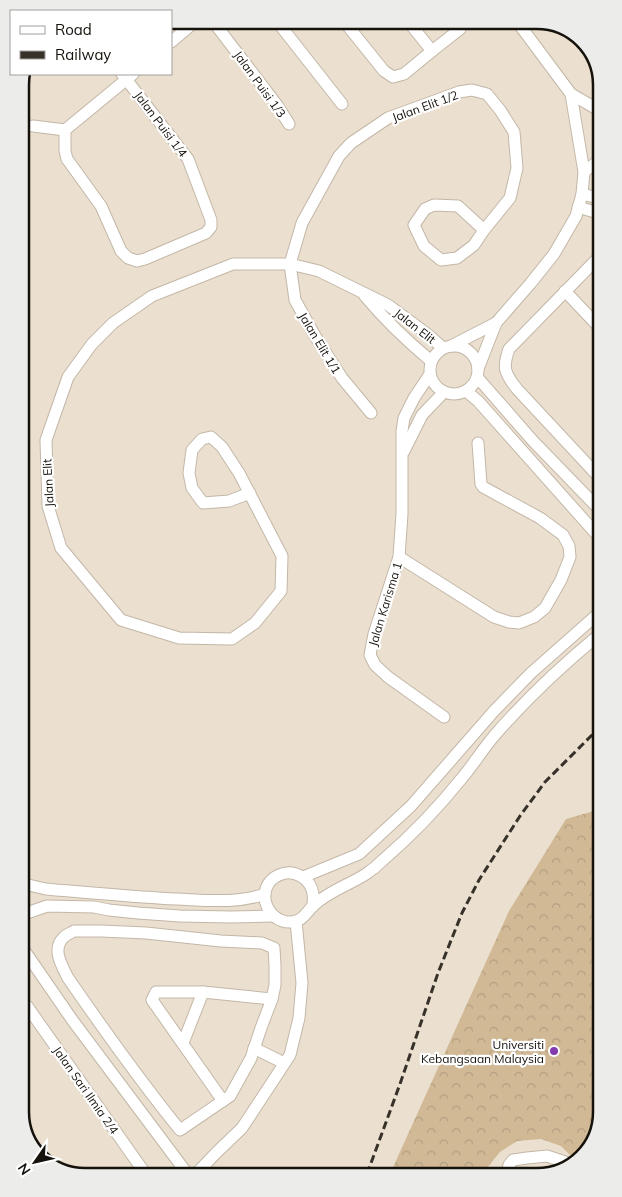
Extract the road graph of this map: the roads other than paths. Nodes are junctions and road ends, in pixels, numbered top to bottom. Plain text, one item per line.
1 (186, 29) edge
2 (219, 29) edge
3 (283, 29) edge
4 (349, 29) edge
5 (414, 29) edge
6 (460, 29) edge
7 (523, 29) edge
8 (172, 41) edge
9 (432, 51) junction
10 (127, 75) edge
11 (571, 94) junction
12 (342, 104) dead end
13 (593, 107) edge
14 (289, 124) dead end
15 (33, 126) dead end
16 (65, 130) junction
17 (593, 166) edge
18 (584, 172) junction
19 (582, 194) junction
20 (593, 197) edge
21 (578, 207) junction
22 (593, 212) edge
23 (484, 230) junction
24 (593, 263) edge
25 (290, 264) junction
26 (361, 291) junction
27 (565, 291) junction
28 (593, 321) edge
29 (496, 323) junction
30 (447, 347) junction
31 (431, 361) junction
32 (477, 373) junction
33 (430, 374) junction
34 (466, 391) junction
35 (444, 392) junction
36 (371, 413) dead end
37 (478, 443) dead end
38 (403, 455) junction
39 (593, 471) edge
40 (250, 493) junction
41 (593, 503) edge
42 (593, 530) edge
43 (399, 557) junction
44 (593, 618) edge
45 (593, 640) edge
46 (444, 717) dead end
47 (304, 877) junction
48 (29, 885) edge
49 (265, 894) junction
50 (313, 906) junction
51 (29, 912) edge
52 (142, 913) junction
53 (273, 916) junction
54 (296, 921) junction
55 (141, 933) junction
56 (29, 957) edge
57 (203, 992) junction
58 (272, 999) junction
59 (29, 1009) edge
60 (90, 1010) junction
61 (73, 1022) junction
62 (183, 1043) junction
63 (254, 1048) junction
64 (284, 1064) junction
65 (223, 1101) junction
66 (563, 1161) edge
67 (141, 1168) edge
68 (183, 1168) edge
69 (202, 1168) edge
70 (508, 1168) edge

1 - 8 street
2 - 14 street, Jalan Puisi 1/3
3 - 12 street
4 - 9 street
5 - 9 street
6 - 9 street
7 - 11 street
10 - 16 street
10 - 16 street, Jalan Puisi 1/4
11 - 13 street
11 - 18 street
15 - 16 street
17 - 18 street
18 - 19 street
19 - 20 street
19 - 21 street
21 - 22 street
21 - 29 street
23 - 23 street, Jalan Elit 1/2
23 - 25 street, Jalan Elit 1/2
24 - 27 street
25 - 26 street, Jalan Elit
25 - 36 street, Jalan Elit 1/1
25 - 40 street, Jalan Elit
26 - 30 street, Jalan Elit
26 - 31 street, Jalan Elit
27 - 28 street
27 - 39 street
29 - 30 street
29 - 32 street
30 - 31 street
30 - 32 street
31 - 33 street
32 - 34 street
32 - 41 street
33 - 35 street
33 - 38 street, Jalan Karisma 1
34 - 35 street
34 - 42 street
35 - 38 street, Jalan Karisma 1
37 - 43 street
38 - 43 street, Jalan Karisma 1
40 - 40 street, Jalan Elit
43 - 46 street, Jalan Karisma 1
44 - 47 street
45 - 50 street
47 - 49 street
47 - 50 street
48 - 49 street
49 - 53 street
50 - 54 street
51 - 52 street
52 - 53 street
52 - 55 street
53 - 54 street
54 - 64 street
55 - 58 street
55 - 60 street
56 - 61 street
57 - 58 street
57 - 62 street
57 - 62 street
58 - 63 street
59 - 67 street, Jalan Sari Ilmia 2/4
60 - 61 street
60 - 65 street
61 - 68 street
62 - 65 street
63 - 64 street
63 - 65 street
64 - 69 street
66 - 70 street

